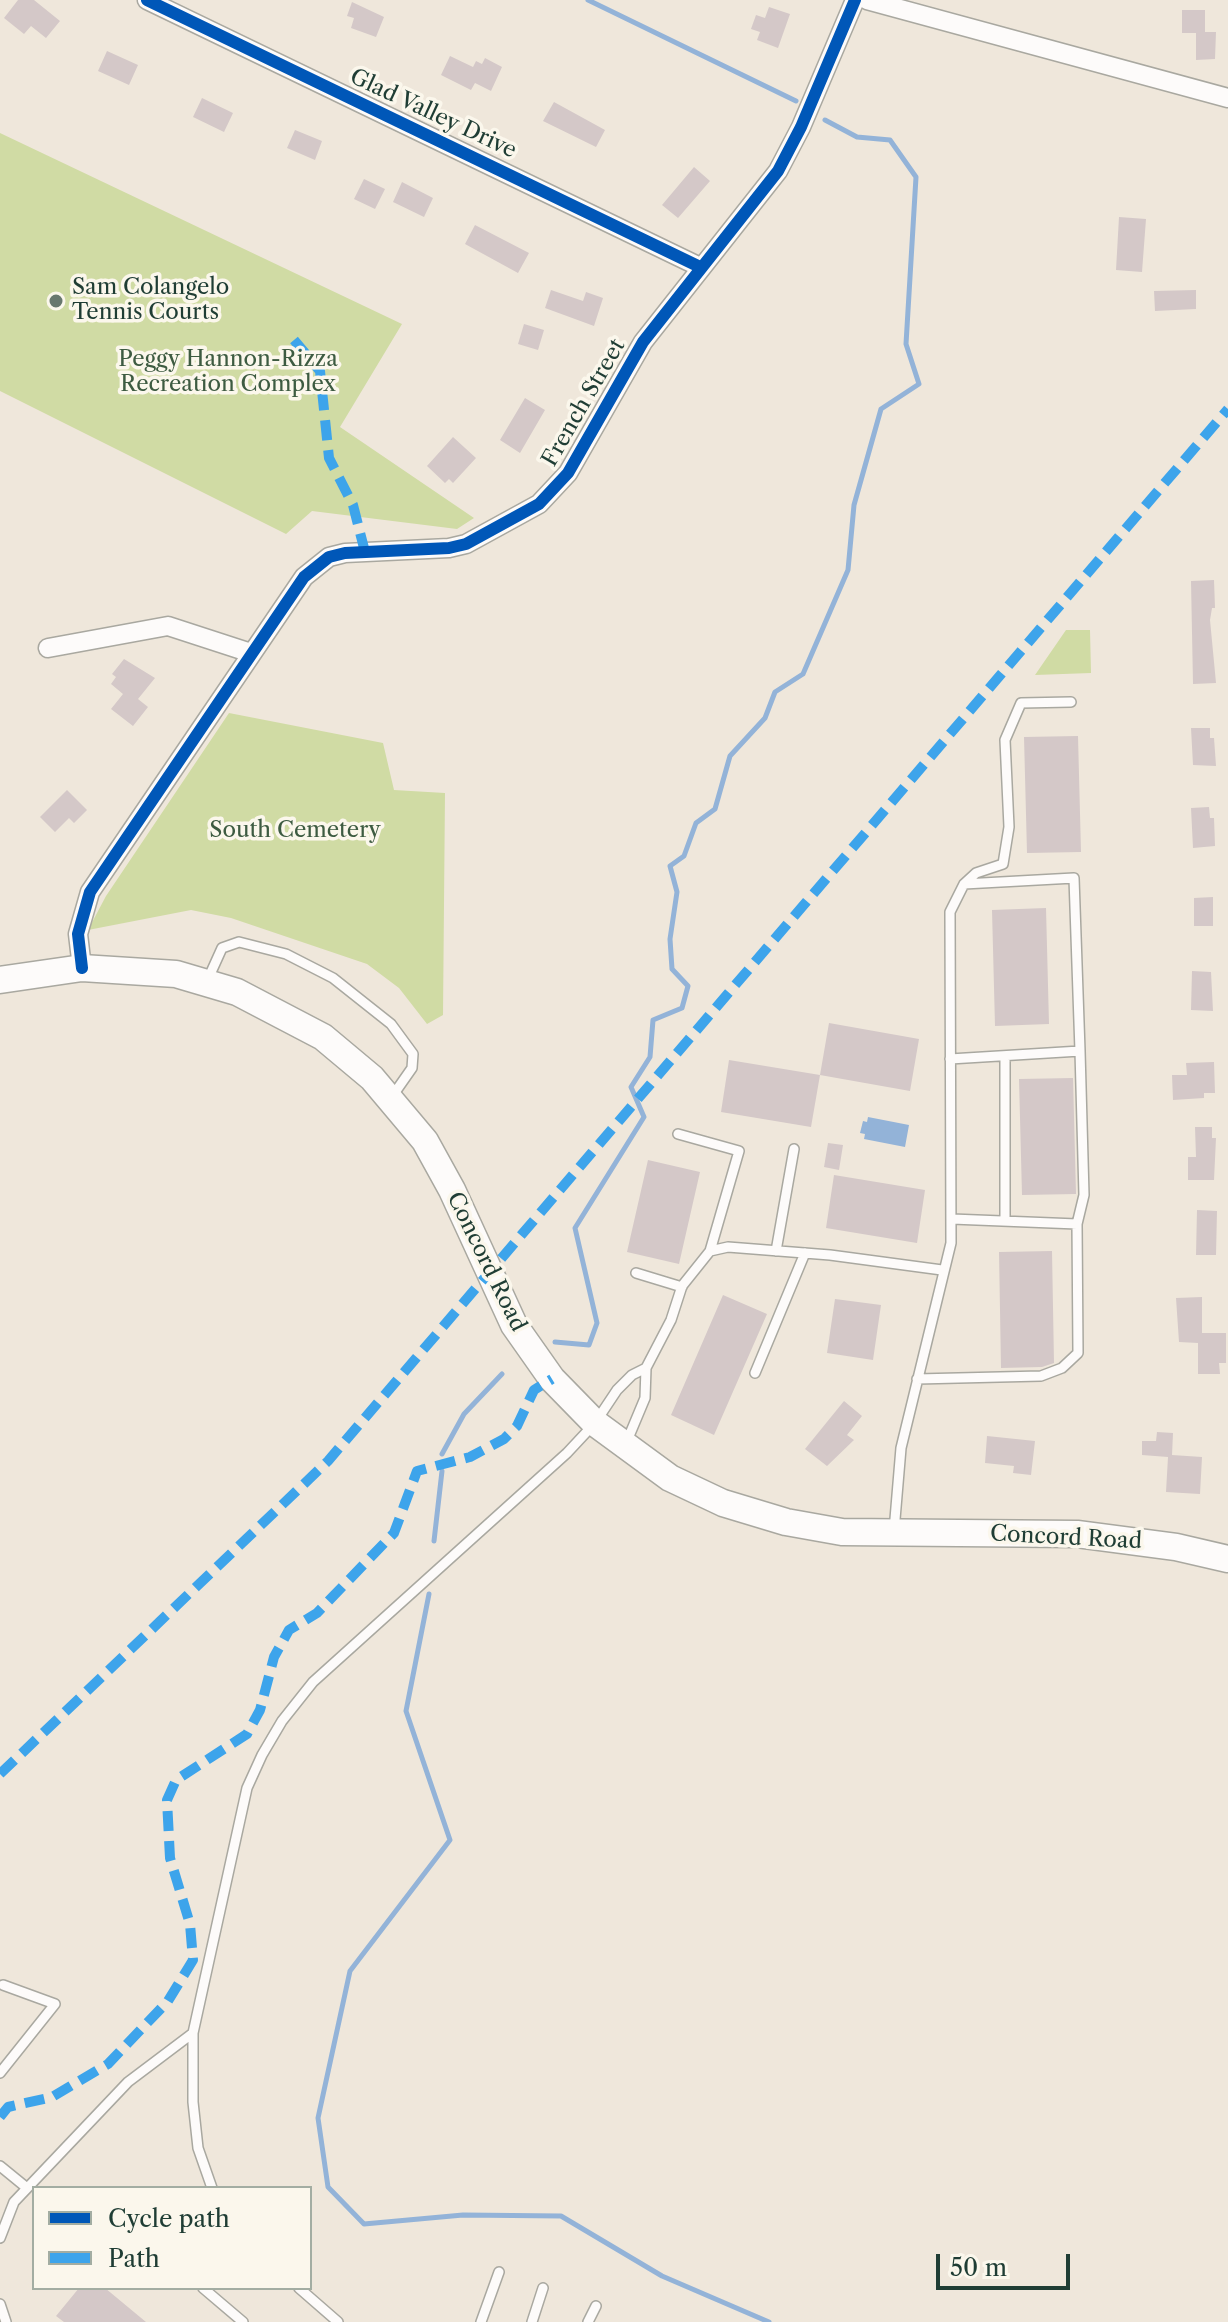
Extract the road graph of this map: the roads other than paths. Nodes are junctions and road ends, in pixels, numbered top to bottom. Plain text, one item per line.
1 (147, 0) edge
2 (855, 0) edge
3 (867, 0) edge
4 (1228, 98) edge
5 (700, 267) junction
6 (48, 648) dead end
7 (251, 653) junction
8 (1071, 702) dead end
9 (964, 884) junction
10 (82, 968) junction
11 (0, 980) edge
12 (206, 982) junction
13 (1080, 1051) junction
14 (1005, 1056) junction
15 (950, 1059) junction
16 (391, 1098) junction
17 (678, 1134) dead end
18 (794, 1149) dead end
19 (952, 1219) junction
20 (1005, 1221) junction
21 (1077, 1224) junction
22 (710, 1251) junction
23 (776, 1251) junction
24 (805, 1253) junction
25 (942, 1270) junction
26 (636, 1273) dead end
27 (682, 1287) junction
28 (646, 1368) junction
29 (755, 1373) dead end
30 (917, 1379) junction
31 (595, 1423) junction
32 (624, 1447) junction
33 (894, 1533) junction
34 (1228, 1559) edge
35 (1, 1986) edge
36 (193, 2033) junction
37 (0, 2073) edge
38 (0, 2166) edge
39 (211, 2186) edge
40 (27, 2188) junction
41 (0, 2238) edge
42 (499, 2272) dead end
43 (543, 2288) dead end
44 (205, 2290) edge
45 (301, 2290) edge
46 (0, 2304) edge
47 (596, 2306) dead end
48 (6, 2322) edge
49 (243, 2322) edge
50 (338, 2322) edge
51 (481, 2322) edge
52 (532, 2322) edge
53 (588, 2322) edge

1 - 5 street, Glad Valley Drive
2 - 5 street, French Street
3 - 4 street
5 - 7 street, French Street
6 - 7 street
7 - 10 street, French Street
8 - 9 lane
9 - 13 lane
9 - 15 lane
10 - 11 main road, Concord Road
10 - 12 main road, Concord Road
12 - 16 main road, Concord Road
12 - 16 lane
13 - 14 lane
13 - 21 lane
14 - 15 lane
14 - 20 lane
15 - 19 lane
16 - 31 main road, Concord Road
17 - 22 lane
18 - 23 lane
19 - 20 lane
19 - 25 lane
20 - 21 lane
21 - 30 lane
22 - 23 lane
22 - 27 lane
23 - 24 lane
24 - 25 lane
24 - 29 lane
25 - 30 lane
26 - 27 lane
27 - 28 lane
28 - 31 lane
28 - 32 lane
30 - 33 lane
31 - 32 main road, Concord Road
31 - 36 lane
32 - 33 main road, Concord Road
33 - 34 main road, Concord Road
35 - 37 lane
36 - 39 lane
36 - 40 lane
38 - 40 lane
40 - 41 lane
42 - 51 lane
43 - 52 lane
44 - 49 lane
45 - 50 lane
46 - 48 lane
47 - 53 lane

